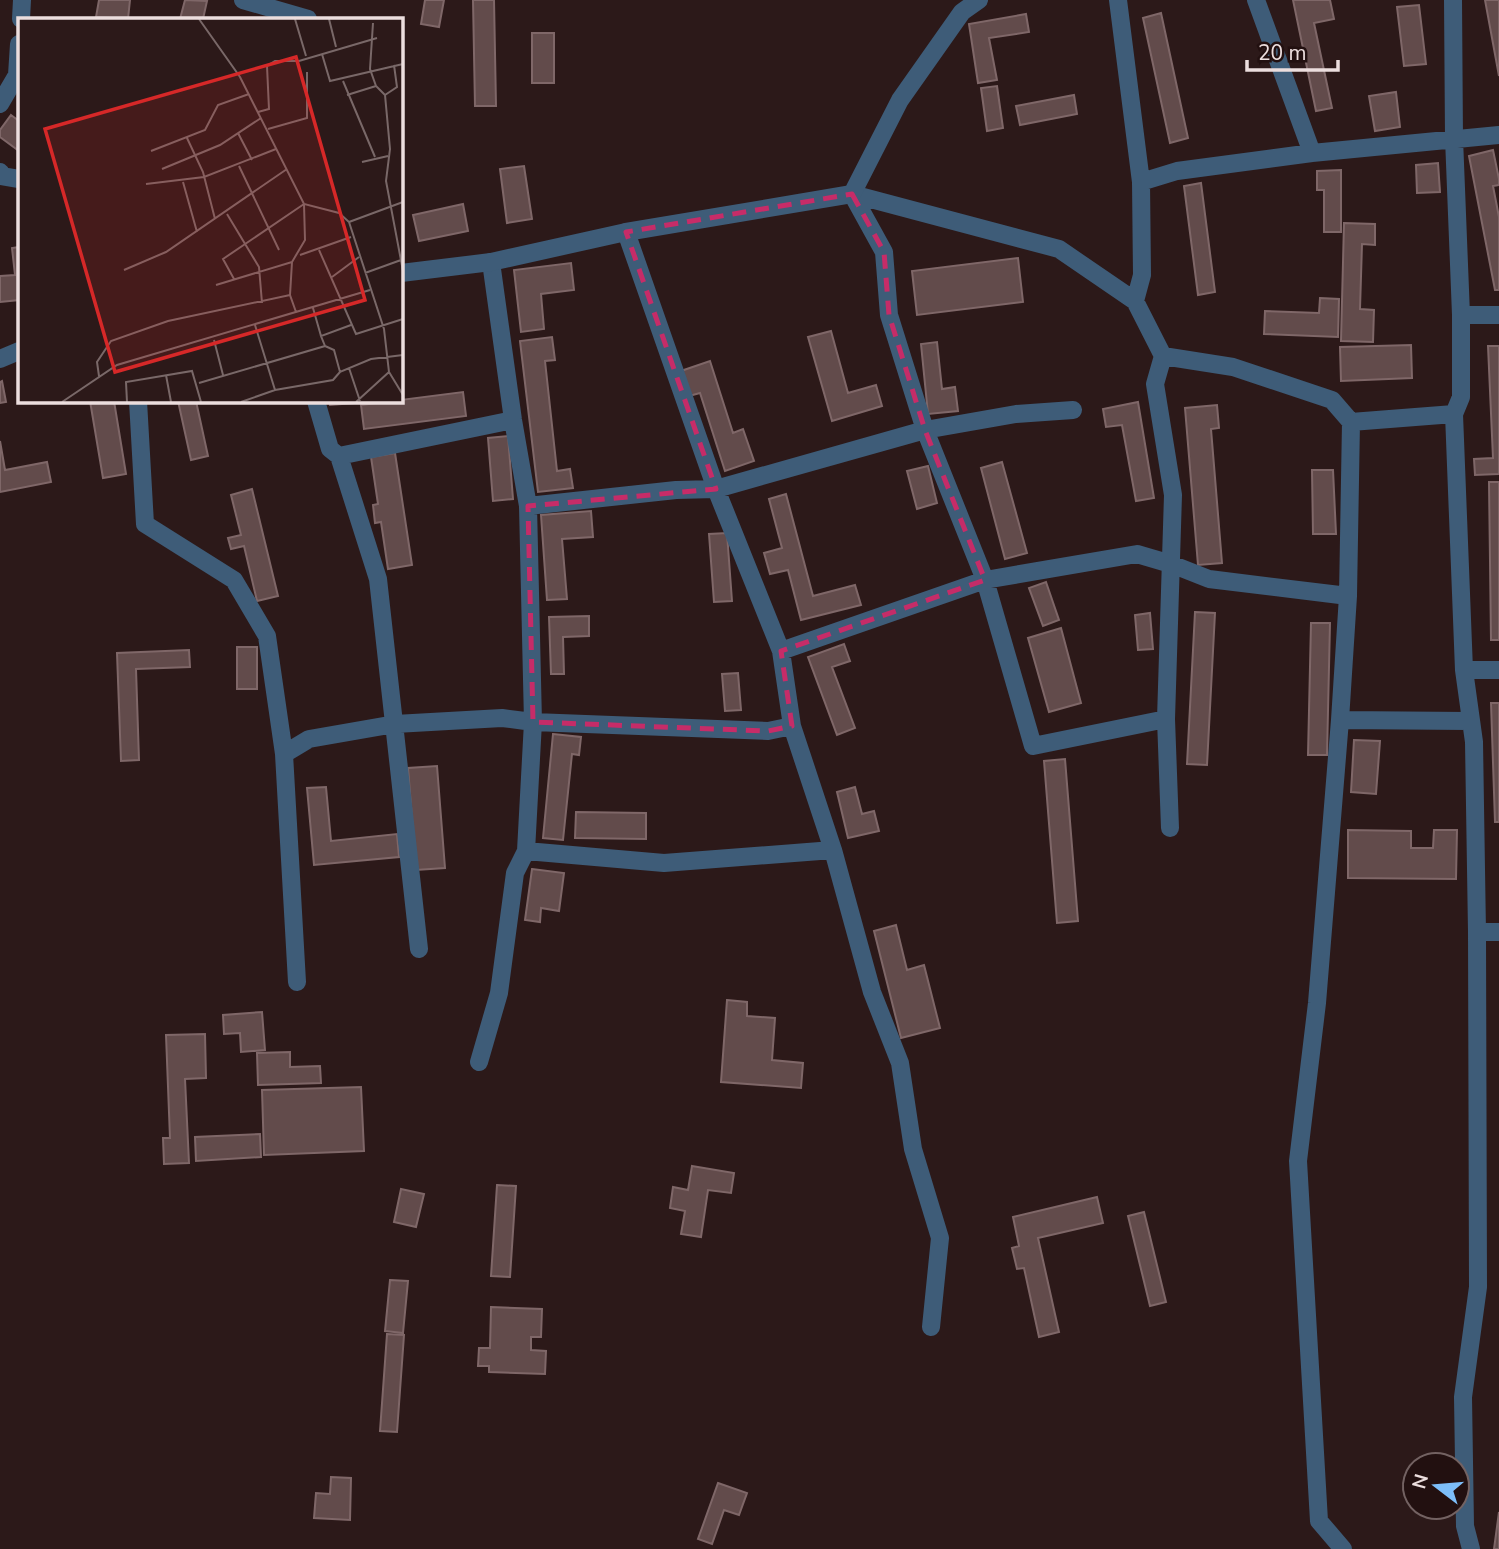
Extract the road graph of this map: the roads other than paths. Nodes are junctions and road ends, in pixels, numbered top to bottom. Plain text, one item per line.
1 (22, 0) edge
2 (243, 0) edge
3 (979, 0) edge
4 (1118, 0) edge
5 (1256, 0) edge
6 (1453, 0) edge
7 (21, 18) edge
8 (305, 18) edge
9 (18, 60) edge
10 (0, 104) edge
11 (1499, 135) edge
12 (1454, 138) junction
13 (1312, 153) junction
14 (0, 172) edge
15 (18, 179) edge
16 (1141, 182) junction
17 (852, 194) junction
18 (626, 232) junction
19 (491, 262) junction
20 (402, 273) edge
21 (1135, 301) junction
22 (1499, 315) edge
23 (1461, 316) junction
24 (18, 351) edge
25 (1163, 356) junction
26 (0, 359) edge
27 (138, 402) edge
28 (316, 402) edge
29 (1073, 410) dead end
30 (1454, 414) junction
31 (513, 420) junction
32 (1352, 422) junction
33 (925, 430) junction
34 (339, 456) junction
35 (716, 489) junction
36 (528, 506) junction
37 (1171, 564) junction
38 (985, 580) junction
39 (1348, 596) junction
40 (781, 651) junction
41 (1464, 670) junction
42 (1499, 670) edge
43 (1166, 719) junction
44 (1340, 720) junction
45 (1469, 721) junction
46 (533, 722) junction
47 (395, 724) junction
48 (792, 726) junction
49 (284, 754) junction
50 (1170, 828) dead end
51 (833, 850) junction
52 (526, 851) junction
53 (1478, 932) junction
54 (1499, 932) edge
55 (419, 949) dead end
56 (297, 982) dead end
57 (480, 1062) dead end
58 (931, 1327) dead end
59 (1343, 1549) edge
60 (1471, 1549) edge

1 - 7 street
2 - 8 street
3 - 17 street
4 - 16 street
5 - 13 street
6 - 12 street
9 - 10 street
11 - 12 street
12 - 13 street
12 - 23 street
13 - 16 street
14 - 15 street
16 - 21 street
17 - 18 street
17 - 21 street
17 - 33 street
18 - 19 street
18 - 35 street
19 - 20 street
19 - 31 street
21 - 25 street
22 - 23 street
23 - 30 street
24 - 26 street
25 - 32 street
25 - 37 street
27 - 49 street
28 - 34 street
29 - 33 street
30 - 32 street
30 - 41 street
31 - 34 street
31 - 36 street
32 - 39 street
33 - 35 street
33 - 38 street
34 - 47 street
35 - 36 street
35 - 40 street
36 - 46 street
37 - 38 street
37 - 39 street
37 - 43 street
38 - 40 street
38 - 43 street
39 - 44 street
40 - 48 street
41 - 42 street
41 - 45 street
43 - 50 street
44 - 45 street
44 - 59 street
45 - 53 street
46 - 47 street
46 - 48 street
46 - 52 street
47 - 49 street
47 - 55 street
48 - 51 street
49 - 56 street
51 - 52 street
51 - 58 street
52 - 57 street
53 - 54 street
53 - 60 street

